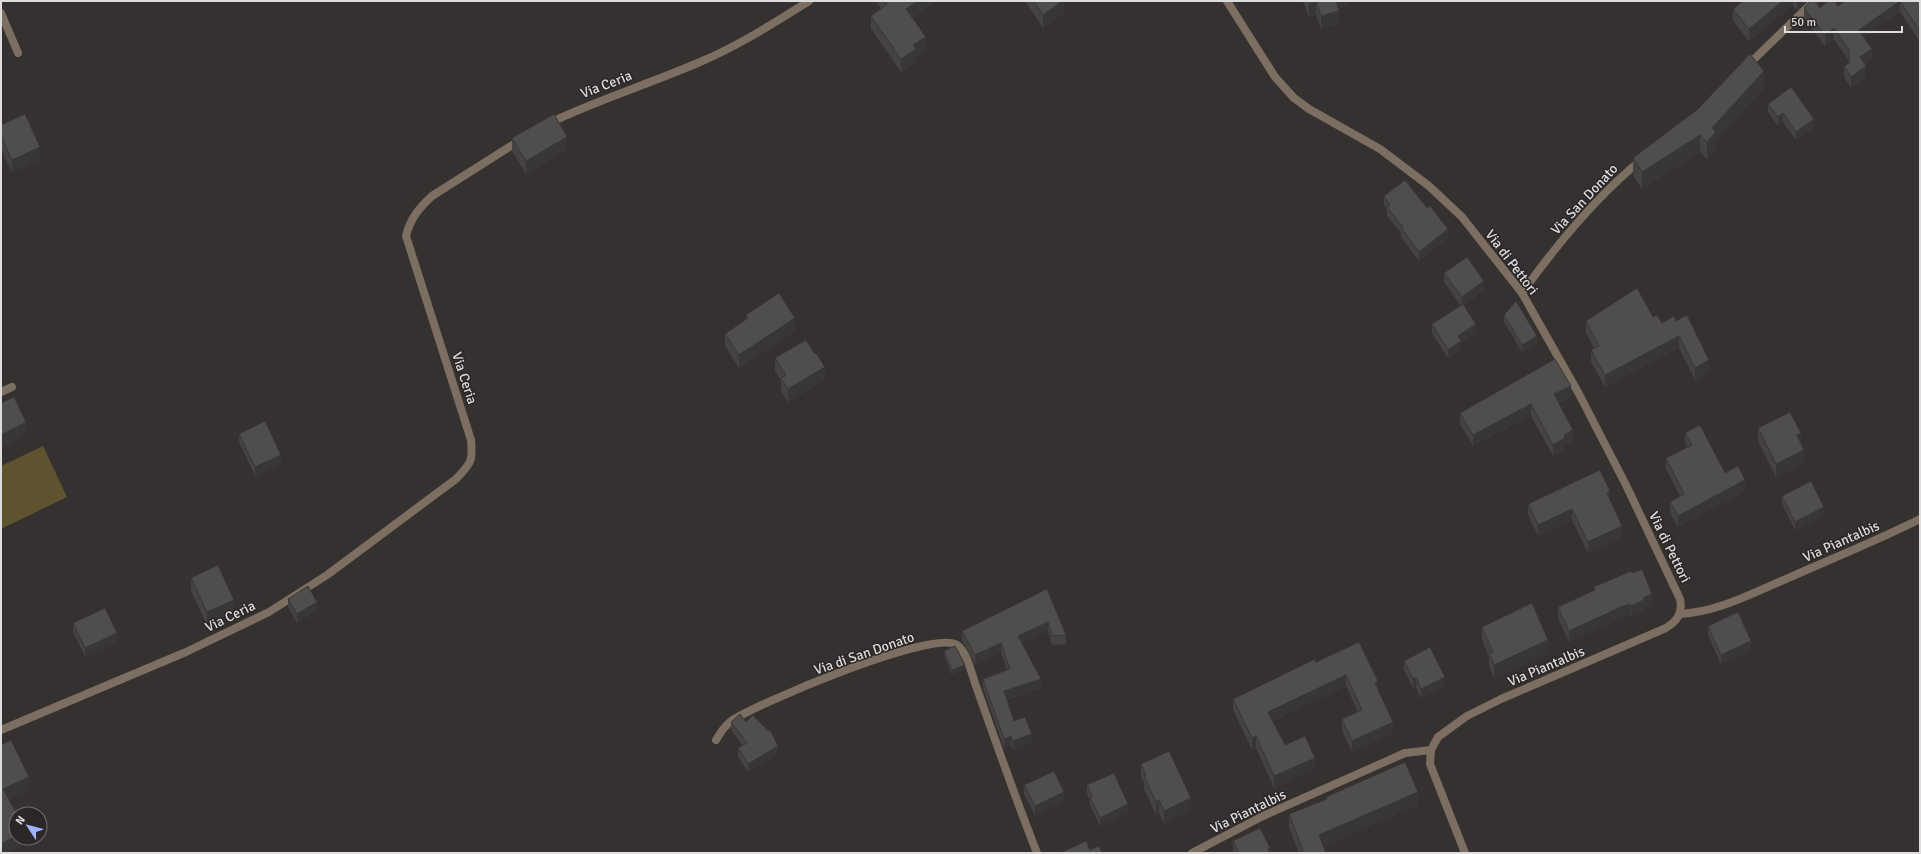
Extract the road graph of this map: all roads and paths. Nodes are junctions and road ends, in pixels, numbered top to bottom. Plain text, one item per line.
1 (809, 1) edge
2 (1227, 1) edge
3 (1814, 1) edge
4 (1, 13) edge
5 (18, 53) dead end
6 (1740, 73) edge
7 (1645, 156) edge
8 (1522, 293) junction
9 (12, 387) dead end
10 (1, 392) edge
11 (1920, 519) edge
12 (1680, 614) junction
13 (1, 730) edge
14 (716, 740) dead end
15 (1431, 750) junction
16 (1037, 853) edge
17 (1192, 853) edge
18 (1465, 853) edge

1 - 13 street, Via Ceria
2 - 8 street, Via di Pettori
3 - 6 street
4 - 5 street
7 - 8 street, Via San Donato
8 - 12 street, Via di Pettori
9 - 10 street
11 - 12 street, Via Piantalbis
12 - 15 street, Via Piantalbis
14 - 16 street, Via di San Donato
15 - 17 street, Via Piantalbis
15 - 18 street

